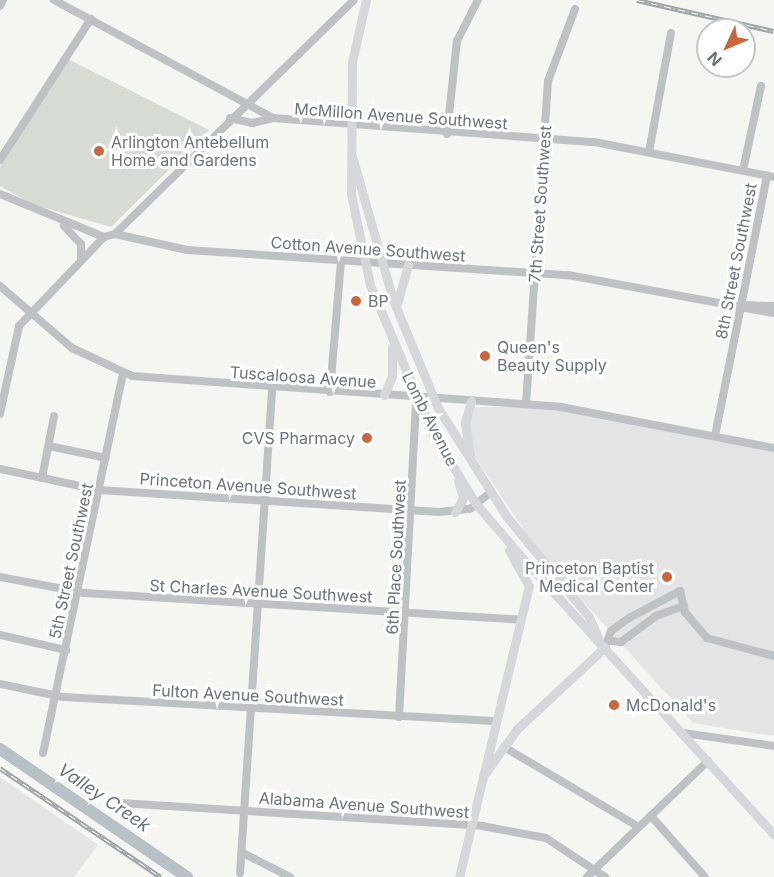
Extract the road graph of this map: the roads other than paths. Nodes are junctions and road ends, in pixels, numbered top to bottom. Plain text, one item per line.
1 (3, 0) edge
2 (54, 0) edge
3 (76, 0) edge
4 (354, 0) edge
5 (478, 0) edge
6 (363, 1) edge
7 (0, 6) edge
8 (71, 9) junction
9 (575, 9) dead end
10 (91, 19) junction
11 (671, 33) dead end
12 (761, 86) dead end
13 (247, 101) junction
14 (230, 118) junction
15 (273, 118) junction
16 (352, 127) junction
17 (447, 134) junction
18 (544, 138) junction
19 (649, 152) junction
20 (351, 154) junction
21 (0, 160) edge
22 (743, 170) junction
23 (770, 176) edge
24 (0, 194) edge
25 (56, 219) junction
26 (115, 234) junction
27 (104, 237) junction
28 (81, 259) junction
29 (341, 261) junction
30 (364, 262) junction
31 (383, 263) junction
32 (408, 265) junction
33 (536, 273) junction
34 (0, 286) edge
35 (742, 305) junction
36 (774, 306) edge
37 (32, 311) junction
38 (398, 312) junction
39 (774, 314) edge
40 (392, 342) junction
41 (123, 374) junction
42 (273, 389) junction
43 (330, 392) junction
44 (384, 395) junction
45 (416, 398) junction
46 (434, 399) junction
47 (471, 401) junction
48 (526, 404) junction
49 (0, 414) edge
50 (54, 416) dead end
51 (715, 436) junction
52 (48, 446) junction
53 (774, 447) edge
54 (106, 458) junction
55 (471, 460) junction
56 (450, 462) junction
57 (0, 469) edge
58 (42, 478) junction
59 (99, 490) junction
60 (491, 492) junction
61 (266, 501) junction
62 (476, 504) junction
63 (413, 509) junction
64 (455, 512) junction
65 (494, 525) junction
66 (0, 577) edge
67 (78, 592) junction
68 (260, 604) junction
69 (684, 606) junction
70 (642, 609) junction
71 (406, 613) junction
72 (521, 620) junction
73 (648, 621) junction
74 (0, 635) edge
75 (605, 643) junction
76 (66, 650) junction
77 (774, 656) edge
78 (0, 684) edge
79 (56, 696) junction
80 (253, 708) junction
81 (399, 717) junction
82 (497, 721) junction
83 (683, 733) junction
84 (774, 746) edge
85 (504, 747) junction
86 (43, 753) dead end
87 (708, 761) junction
88 (485, 774) junction
89 (120, 802) dead end
90 (246, 811) junction
91 (651, 816) junction
92 (469, 825) junction
93 (639, 827) junction
94 (774, 835) edge
95 (243, 853) junction
96 (596, 868) junction
97 (240, 873) dead end
98 (290, 877) edge
99 (459, 877) edge
100 (587, 877) edge
101 (605, 877) edge
102 (705, 877) edge

1 - 7 street
2 - 8 street, McMillon Avenue Southwest
3 - 8 street
4 - 13 street
5 - 17 street
6 - 16 main road, Lomb Avenue
8 - 10 street, McMillon Avenue Southwest
9 - 18 street, 7th Street Southwest
10 - 13 street, McMillon Avenue Southwest
10 - 21 street
11 - 19 street
12 - 22 street, 8th Street Southwest
13 - 14 street
13 - 15 street, McMillon Avenue Southwest
14 - 15 street
14 - 26 street
15 - 16 street, McMillon Avenue Southwest
16 - 17 street, McMillon Avenue Southwest
16 - 20 main road, Lomb Avenue
17 - 18 street, McMillon Avenue Southwest
18 - 19 street, McMillon Avenue Southwest
18 - 33 street, 7th Street Southwest
19 - 22 street, McMillon Avenue Southwest
20 - 30 main road, Lomb Avenue
20 - 31 main road, Lomb Avenue
22 - 23 street, McMillon Avenue Southwest
23 - 35 street, 8th Street Southwest
24 - 25 street
25 - 27 street
25 - 28 street
26 - 27 street, Cotton Avenue Southwest
26 - 29 street, Cotton Avenue Southwest
27 - 28 street
28 - 37 street
29 - 30 street, Cotton Avenue Southwest
29 - 43 street
30 - 31 street, Cotton Avenue Southwest
30 - 40 main road, Lomb Avenue
31 - 32 street, Cotton Avenue Southwest
31 - 38 main road, Lomb Avenue
32 - 33 street, Cotton Avenue Southwest
32 - 38 main road
33 - 35 street, Cotton Avenue Southwest
33 - 48 street, 7th Street Southwest
34 - 37 street, Tuscaloosa Avenue
35 - 36 street, Cotton Avenue Southwest
35 - 39 street, Cotton Avenue Southwest
35 - 51 street, 8th Street Southwest
37 - 41 street, Tuscaloosa Avenue
37 - 49 street
38 - 46 main road, Lomb Avenue
40 - 44 main road
40 - 45 main road, Lomb Avenue
41 - 42 street, Tuscaloosa Avenue
41 - 54 street, 5th Street Southwest
42 - 43 street, Tuscaloosa Avenue
42 - 61 street
43 - 44 street, Tuscaloosa Avenue
44 - 45 street, Tuscaloosa Avenue
45 - 46 street, Tuscaloosa Avenue
45 - 56 main road, Lomb Avenue
45 - 63 street, 6th Place Southwest
46 - 47 street, Tuscaloosa Avenue
46 - 55 main road, Lomb Avenue
47 - 48 street, Tuscaloosa Avenue
47 - 55 main road
48 - 51 street, Tuscaloosa Avenue
50 - 52 street
51 - 53 street, Tuscaloosa Avenue
52 - 54 street
52 - 58 street
54 - 59 street, 5th Street Southwest
55 - 60 main road, Lomb Avenue
56 - 62 main road, Lomb Avenue
56 - 64 main road
57 - 58 street, Princeton Avenue Southwest
58 - 59 street, Princeton Avenue Southwest
59 - 61 street, Princeton Avenue Southwest
59 - 67 street, 5th Street Southwest
60 - 62 street, Princeton Avenue Southwest
60 - 75 main road, Lomb Avenue
61 - 63 street, Princeton Avenue Southwest
61 - 68 street
62 - 64 street, Princeton Avenue Southwest
62 - 65 main road, Lomb Avenue
63 - 64 street, Princeton Avenue Southwest
63 - 71 street, 6th Place Southwest
65 - 72 main road
65 - 75 main road, Lomb Avenue
66 - 67 street, St Charles Avenue Southwest
67 - 68 street, St Charles Avenue Southwest
67 - 76 street, 5th Street Southwest
68 - 71 street, St Charles Avenue Southwest
68 - 80 street
69 - 70 street
69 - 73 street
69 - 77 street
70 - 73 street
70 - 75 street
71 - 72 street, St Charles Avenue Southwest
71 - 81 street, 6th Place Southwest
72 - 82 main road
73 - 75 street
74 - 76 street
75 - 83 main road, Lomb Avenue
75 - 85 main road
76 - 79 street, 5th Street Southwest
78 - 79 street, Fulton Avenue Southwest
79 - 80 street, Fulton Avenue Southwest
79 - 86 street, 5th Street Southwest
80 - 81 street, Fulton Avenue Southwest
80 - 90 street
81 - 82 street, Fulton Avenue Southwest
82 - 88 main road
83 - 84 street
83 - 87 main road, Lomb Avenue
85 - 88 main road
85 - 93 street
87 - 91 street
87 - 94 main road, Lomb Avenue
88 - 92 main road
89 - 90 street, Alabama Avenue Southwest
90 - 92 street, Alabama Avenue Southwest
90 - 95 street
91 - 93 street
91 - 102 street
92 - 96 street, Alabama Avenue Southwest
92 - 99 main road
93 - 96 street
95 - 97 street
95 - 98 street
96 - 100 street
96 - 101 street, Alabama Avenue Southwest

